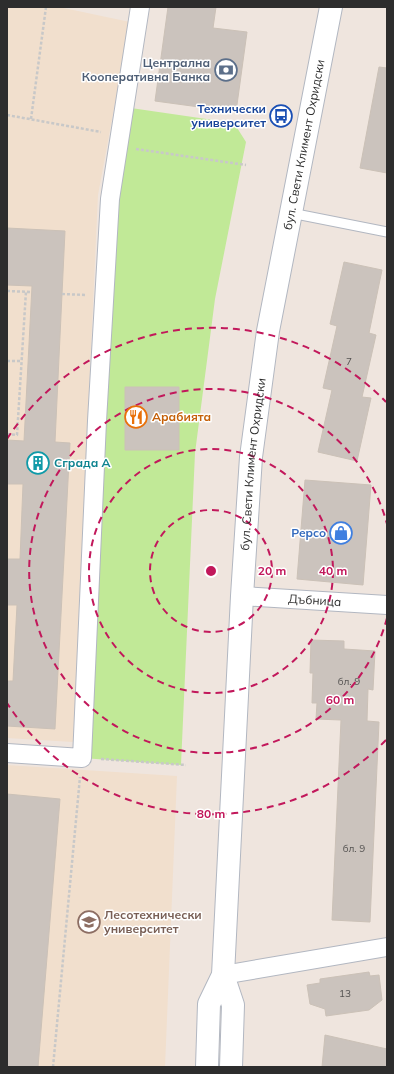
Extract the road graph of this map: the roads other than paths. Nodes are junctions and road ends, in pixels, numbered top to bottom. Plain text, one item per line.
1 (140, 7) edge
2 (331, 7) edge
3 (291, 213) junction
4 (387, 232) edge
5 (242, 596) junction
6 (387, 605) edge
7 (7, 753) edge
8 (387, 947) edge
9 (223, 975) junction
10 (207, 1067) edge
11 (231, 1067) edge

1 - 7 street
2 - 3 main road, бул. Свети Климент Охридски
3 - 4 lane
3 - 5 main road, бул. Свети Климент Охридски
5 - 6 street, Дъбница
5 - 9 main road, бул. Свети Климент Охридски
8 - 9 street
9 - 10 main road, бул. Свети Климент Охридски
9 - 11 main road, бул. Свети Климент Охридски

